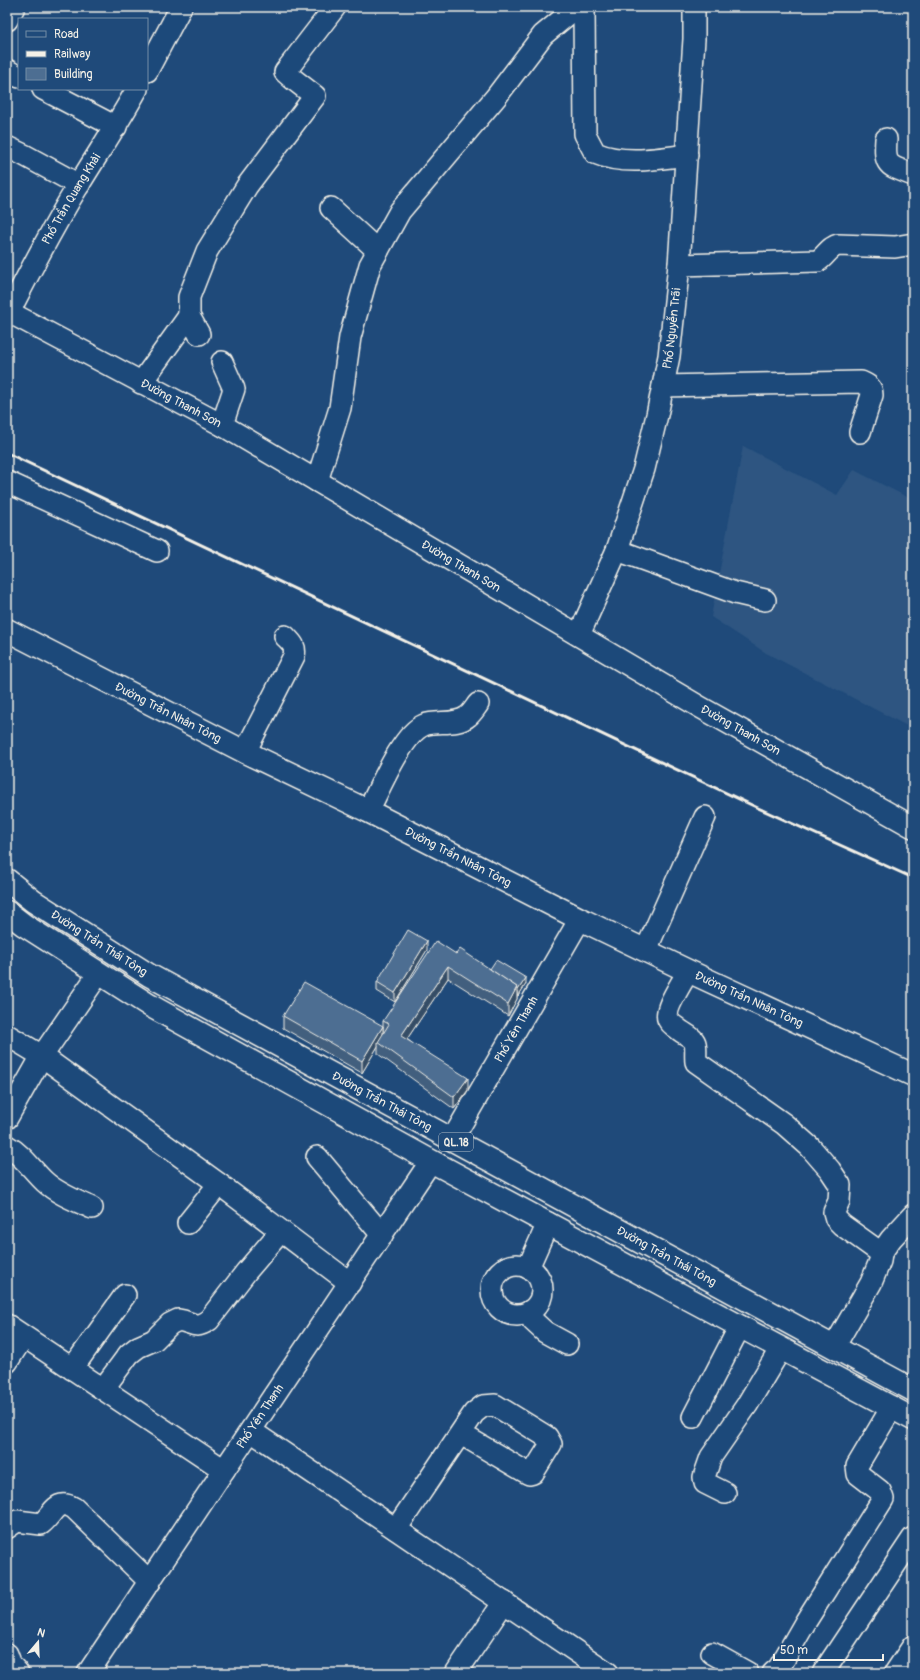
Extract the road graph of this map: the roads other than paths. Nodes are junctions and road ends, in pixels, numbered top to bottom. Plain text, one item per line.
1 (14, 7) edge
2 (181, 7) edge
3 (335, 7) edge
4 (577, 7) edge
5 (584, 7) edge
6 (694, 7) edge
7 (7, 20) edge
8 (148, 69) edge
9 (7, 70) edge
10 (18, 76) edge
11 (45, 90) edge
12 (136, 90) edge
13 (116, 127) junction
14 (886, 140) dead end
15 (7, 147) edge
16 (686, 155) junction
17 (913, 175) edge
18 (79, 185) junction
19 (331, 208) dead end
20 (913, 244) edge
21 (378, 251) junction
22 (679, 265) junction
23 (8, 311) edge
24 (189, 316) junction
25 (199, 334) dead end
26 (222, 362) dead end
27 (141, 383) junction
28 (663, 386) junction
29 (222, 425) junction
30 (860, 432) dead end
31 (317, 481) junction
32 (7, 482) edge
33 (617, 550) junction
34 (157, 551) dead end
35 (764, 600) dead end
36 (7, 630) edge
37 (579, 634) junction
38 (285, 636) dead end
39 (478, 704) dead end
40 (245, 752) junction
41 (368, 811) junction
42 (705, 817) dead end
43 (913, 827) edge
44 (7, 880) edge
45 (7, 912) edge
46 (580, 919) junction
47 (646, 950) junction
48 (688, 971) junction
49 (99, 973) junction
50 (7, 1035) edge
51 (264, 1039) junction
52 (42, 1056) junction
53 (253, 1061) junction
54 (913, 1075) edge
55 (7, 1118) edge
56 (452, 1140) junction
57 (7, 1146) edge
58 (317, 1157) dead end
59 (431, 1160) junction
60 (219, 1184) junction
61 (92, 1208) dead end
62 (913, 1215) edge
63 (188, 1223) dead end
64 (548, 1223) junction
65 (281, 1231) junction
66 (382, 1234) junction
67 (882, 1253) junction
68 (528, 1268) junction
69 (350, 1283) junction
70 (125, 1295) dead end
71 (530, 1311) junction
72 (740, 1326) junction
73 (15, 1331) edge
74 (567, 1344) dead end
75 (834, 1347) junction
76 (781, 1348) junction
77 (7, 1362) edge
78 (72, 1369) junction
79 (890, 1377) junction
80 (103, 1389) junction
81 (913, 1390) edge
82 (885, 1404) junction
83 (693, 1417) dead end
84 (913, 1419) edge
85 (251, 1431) junction
86 (461, 1434) dead end
87 (224, 1470) junction
88 (725, 1493) dead end
89 (7, 1528) edge
90 (396, 1529) junction
91 (913, 1538) edge
92 (150, 1582) junction
93 (504, 1602) junction
94 (913, 1646) edge
95 (712, 1653) dead end
96 (7, 1654) edge
97 (18, 1673) edge
98 (88, 1673) edge
99 (456, 1673) edge
100 (608, 1673) edge
101 (748, 1673) edge
102 (773, 1673) edge
103 (823, 1673) edge
104 (895, 1673) edge

1 - 7 street
2 - 8 street
3 - 24 street
4 - 21 street
5 - 16 street
6 - 16 street, Phố Nguyễn Trãi
9 - 10 street
11 - 13 street
12 - 13 street, Phố Trần Quang Khải
13 - 18 street, Phố Trần Quang Khải
14 - 17 street
15 - 18 street
16 - 22 street, Phố Nguyễn Trãi
18 - 23 street, Phố Trần Quang Khải
19 - 21 street
20 - 22 street
21 - 31 street
22 - 28 street, Phố Nguyễn Trãi
23 - 27 street, Đường Thanh Sơn
24 - 25 street
24 - 27 street
26 - 29 street
27 - 29 street, Đường Thanh Sơn
28 - 30 street
28 - 33 street, Phố Nguyễn Trãi
29 - 31 street, Đường Thanh Sơn
31 - 37 street, Đường Thanh Sơn
32 - 34 street
33 - 35 street
33 - 37 street, Phố Nguyễn Trãi
36 - 40 main road, Đường Trần Nhân Tông
37 - 43 street, Đường Thanh Sơn
38 - 40 street
39 - 41 street
40 - 41 main road, Đường Trần Nhân Tông
41 - 46 main road, Đường Trần Nhân Tông
42 - 47 street
44 - 51 main road, Đường Trần Thái Tông / QL.18
45 - 49 main road, Đường Trần Thái Tông / QL.18
46 - 47 main road, Đường Trần Nhân Tông
46 - 56 street, Phố Yên Thanh
47 - 48 main road, Đường Trần Nhân Tông
48 - 54 main road, Đường Trần Nhân Tông
48 - 67 street
49 - 52 street
49 - 53 main road, Đường Trần Thái Tông / QL.18
50 - 52 street
51 - 53 main road
51 - 56 main road, Đường Trần Thái Tông / QL.18
52 - 55 street
52 - 60 street
53 - 59 main road, Đường Trần Thái Tông / QL.18
56 - 75 main road, Đường Trần Thái Tông / QL.18
57 - 61 street
58 - 66 street
59 - 64 main road, Đường Trần Thái Tông / QL.18
59 - 66 street, Phố Yên Thanh
60 - 63 street
60 - 65 street
62 - 67 street
64 - 68 street
64 - 72 main road, Đường Trần Thái Tông / QL.18
65 - 69 street
65 - 80 street
66 - 69 street, Phố Yên Thanh
67 - 75 street
68 - 71 street
68 - 71 street
69 - 85 street, Phố Yên Thanh
70 - 78 street
71 - 74 street
72 - 76 main road, Đường Trần Thái Tông / QL.18
72 - 83 street
73 - 77 street
73 - 78 street
75 - 79 main road, Đường Trần Thái Tông / QL.18
76 - 82 main road, Đường Trần Thái Tông / QL.18
76 - 88 street
78 - 80 street
79 - 81 main road, Đường Trần Thái Tông / QL.18
79 - 82 main road
80 - 87 street
82 - 84 main road, Đường Trần Thái Tông / QL.18
82 - 102 street
85 - 87 street, Phố Yên Thanh
85 - 90 street
86 - 90 street
87 - 92 street, Phố Yên Thanh
89 - 92 street
90 - 93 street
91 - 103 street
92 - 98 street, Phố Yên Thanh
93 - 99 street
93 - 100 street
94 - 104 street
95 - 101 street
96 - 97 street

